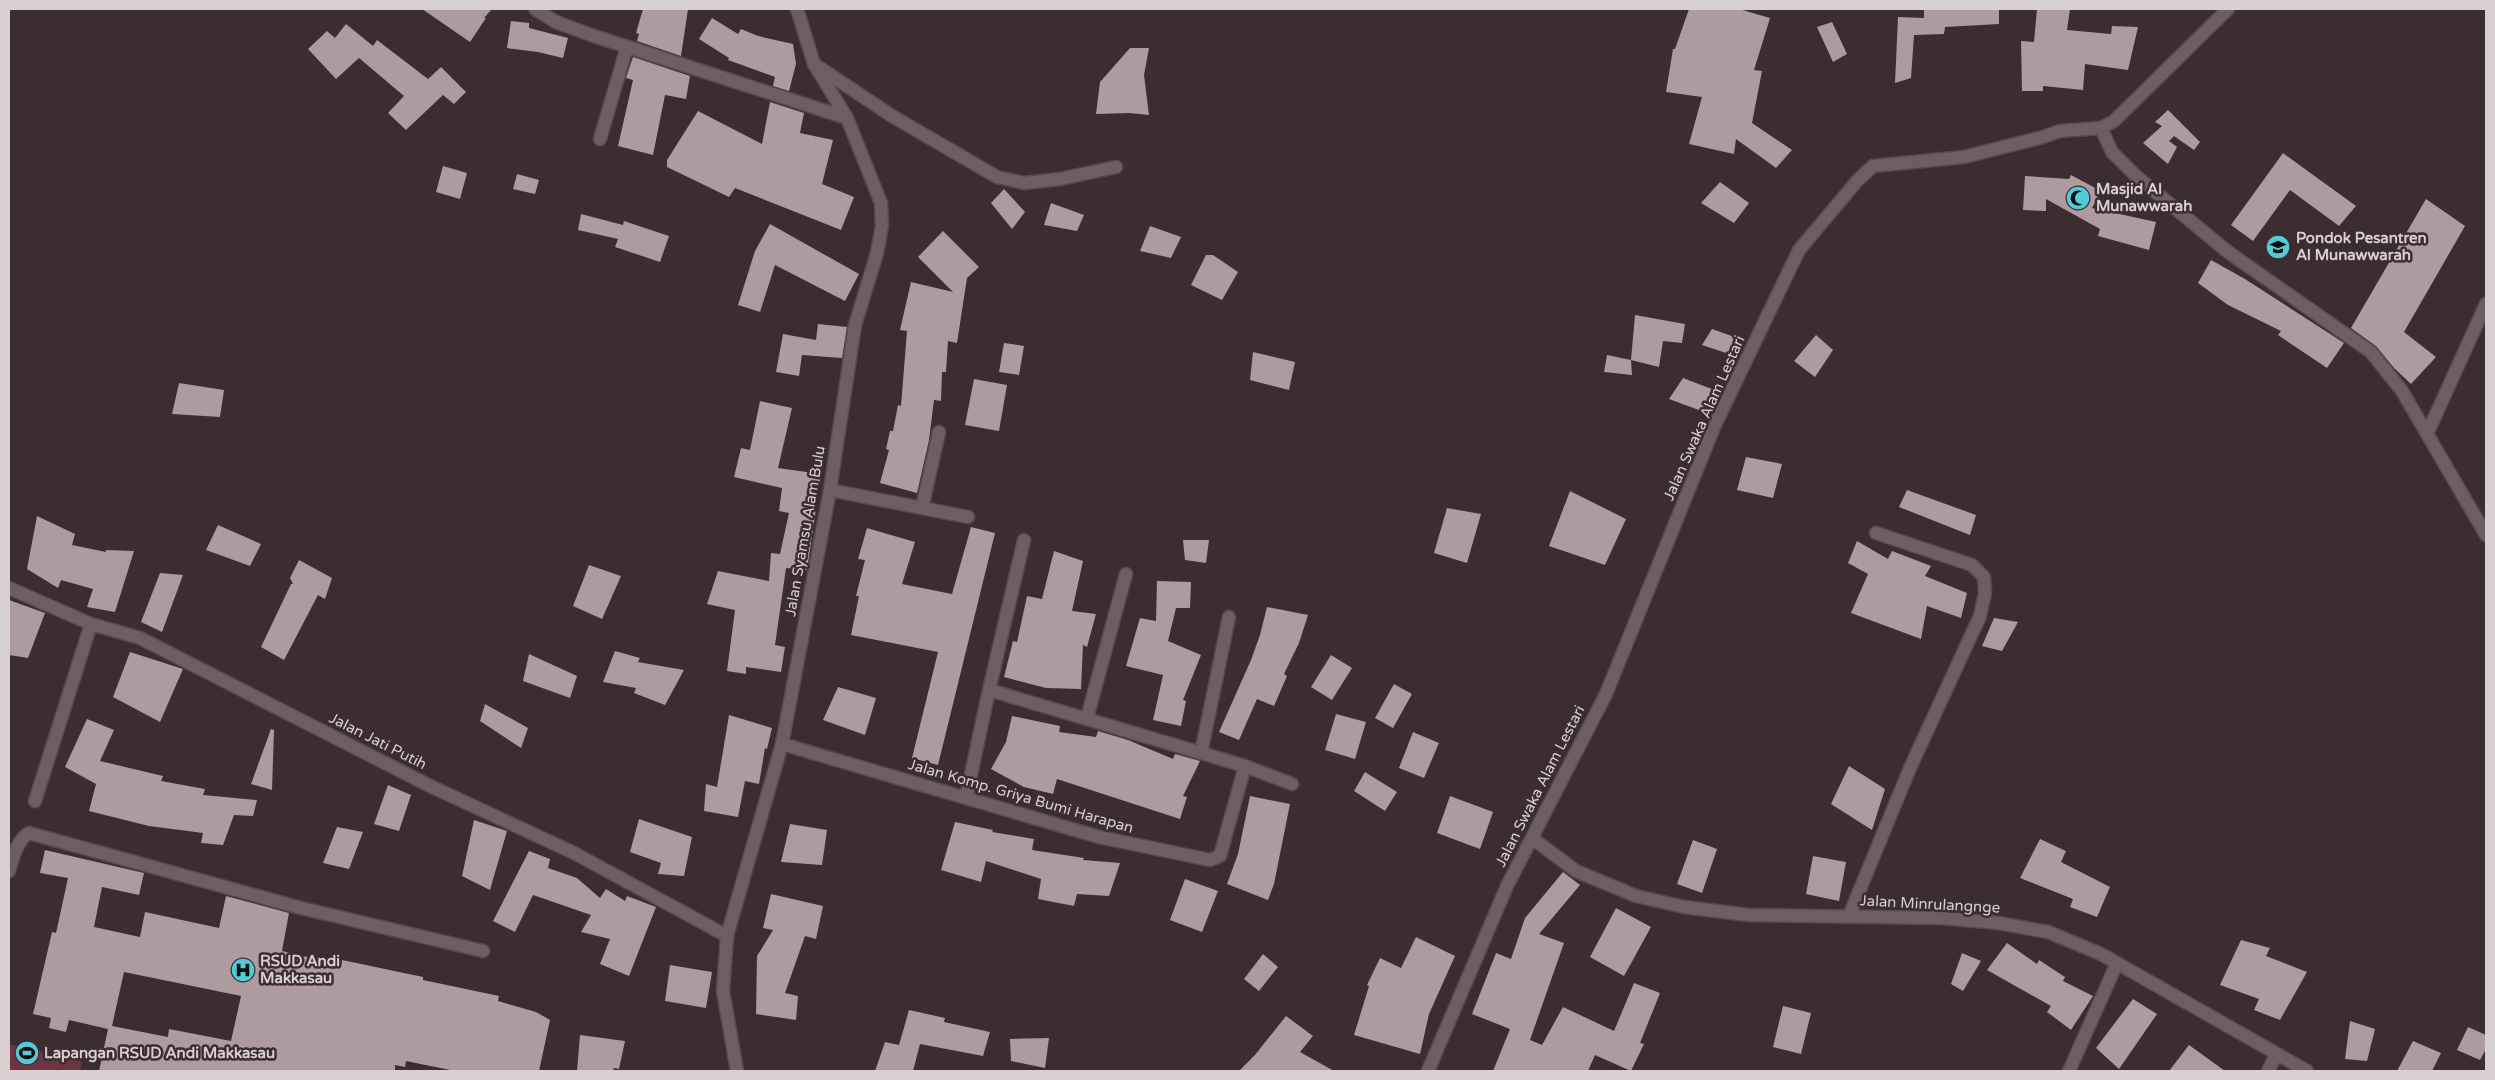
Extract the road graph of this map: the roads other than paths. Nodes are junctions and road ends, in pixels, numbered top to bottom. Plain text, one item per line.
1 (535, 9) edge
2 (798, 9) edge
3 (2228, 9) edge
4 (627, 47) junction
5 (814, 64) junction
6 (847, 118) junction
7 (2101, 128) junction
8 (600, 139) dead end
9 (1116, 167) dead end
10 (2486, 304) edge
11 (939, 432) dead end
12 (2427, 434) junction
13 (830, 490) junction
14 (922, 508) junction
15 (968, 517) dead end
16 (1876, 533) dead end
17 (2486, 535) edge
18 (1024, 540) dead end
19 (1126, 574) dead end
20 (9, 588) edge
21 (1229, 617) dead end
22 (91, 624) junction
23 (989, 690) junction
24 (1086, 718) junction
25 (782, 744) junction
26 (1201, 753) junction
27 (1245, 766) junction
28 (1292, 784) dead end
29 (966, 798) junction
30 (35, 801) dead end
31 (1532, 838) junction
32 (9, 871) edge
33 (1849, 916) junction
34 (727, 936) junction
35 (483, 951) dead end
36 (2117, 964) junction
37 (2276, 1055) junction
38 (737, 1071) edge
39 (1428, 1071) edge
40 (2069, 1071) edge
41 (2268, 1071) edge
42 (2307, 1071) edge

1 - 4 street
2 - 5 street, Jalan Syamsu Alam Bulu
3 - 7 street
4 - 6 street
4 - 8 street
5 - 6 street, Jalan Syamsu Alam Bulu
5 - 9 street
6 - 13 street, Jalan Syamsu Alam Bulu
7 - 12 street
7 - 31 street, Jalan Swaka Alam Lestari
10 - 12 street
11 - 14 street
12 - 17 street
13 - 14 street
13 - 25 street, Jalan Syamsu Alam Bulu
14 - 15 street
16 - 33 street
18 - 23 street
19 - 24 street
20 - 22 street, Jalan Jati Putih
21 - 26 street
22 - 30 street
22 - 34 street, Jalan Jati Putih
23 - 24 street
23 - 29 street
24 - 26 street
25 - 29 street, Jalan Komp. Griya Bumi Harapan
25 - 34 street, Jalan Syamsu Alam Bulu
26 - 27 street
27 - 28 street
27 - 29 street, Jalan Komp. Griya Bumi Harapan
31 - 33 street, Jalan Minrulangnge
31 - 39 street, Jalan Swaka Alam Lestari
32 - 35 street
33 - 36 street, Jalan Minrulangnge
34 - 38 street, Jalan Syamsu Alam Bulu
36 - 37 street, Jalan Minrulangnge
36 - 40 street
37 - 41 street
37 - 42 street, Jalan Minrulangnge

